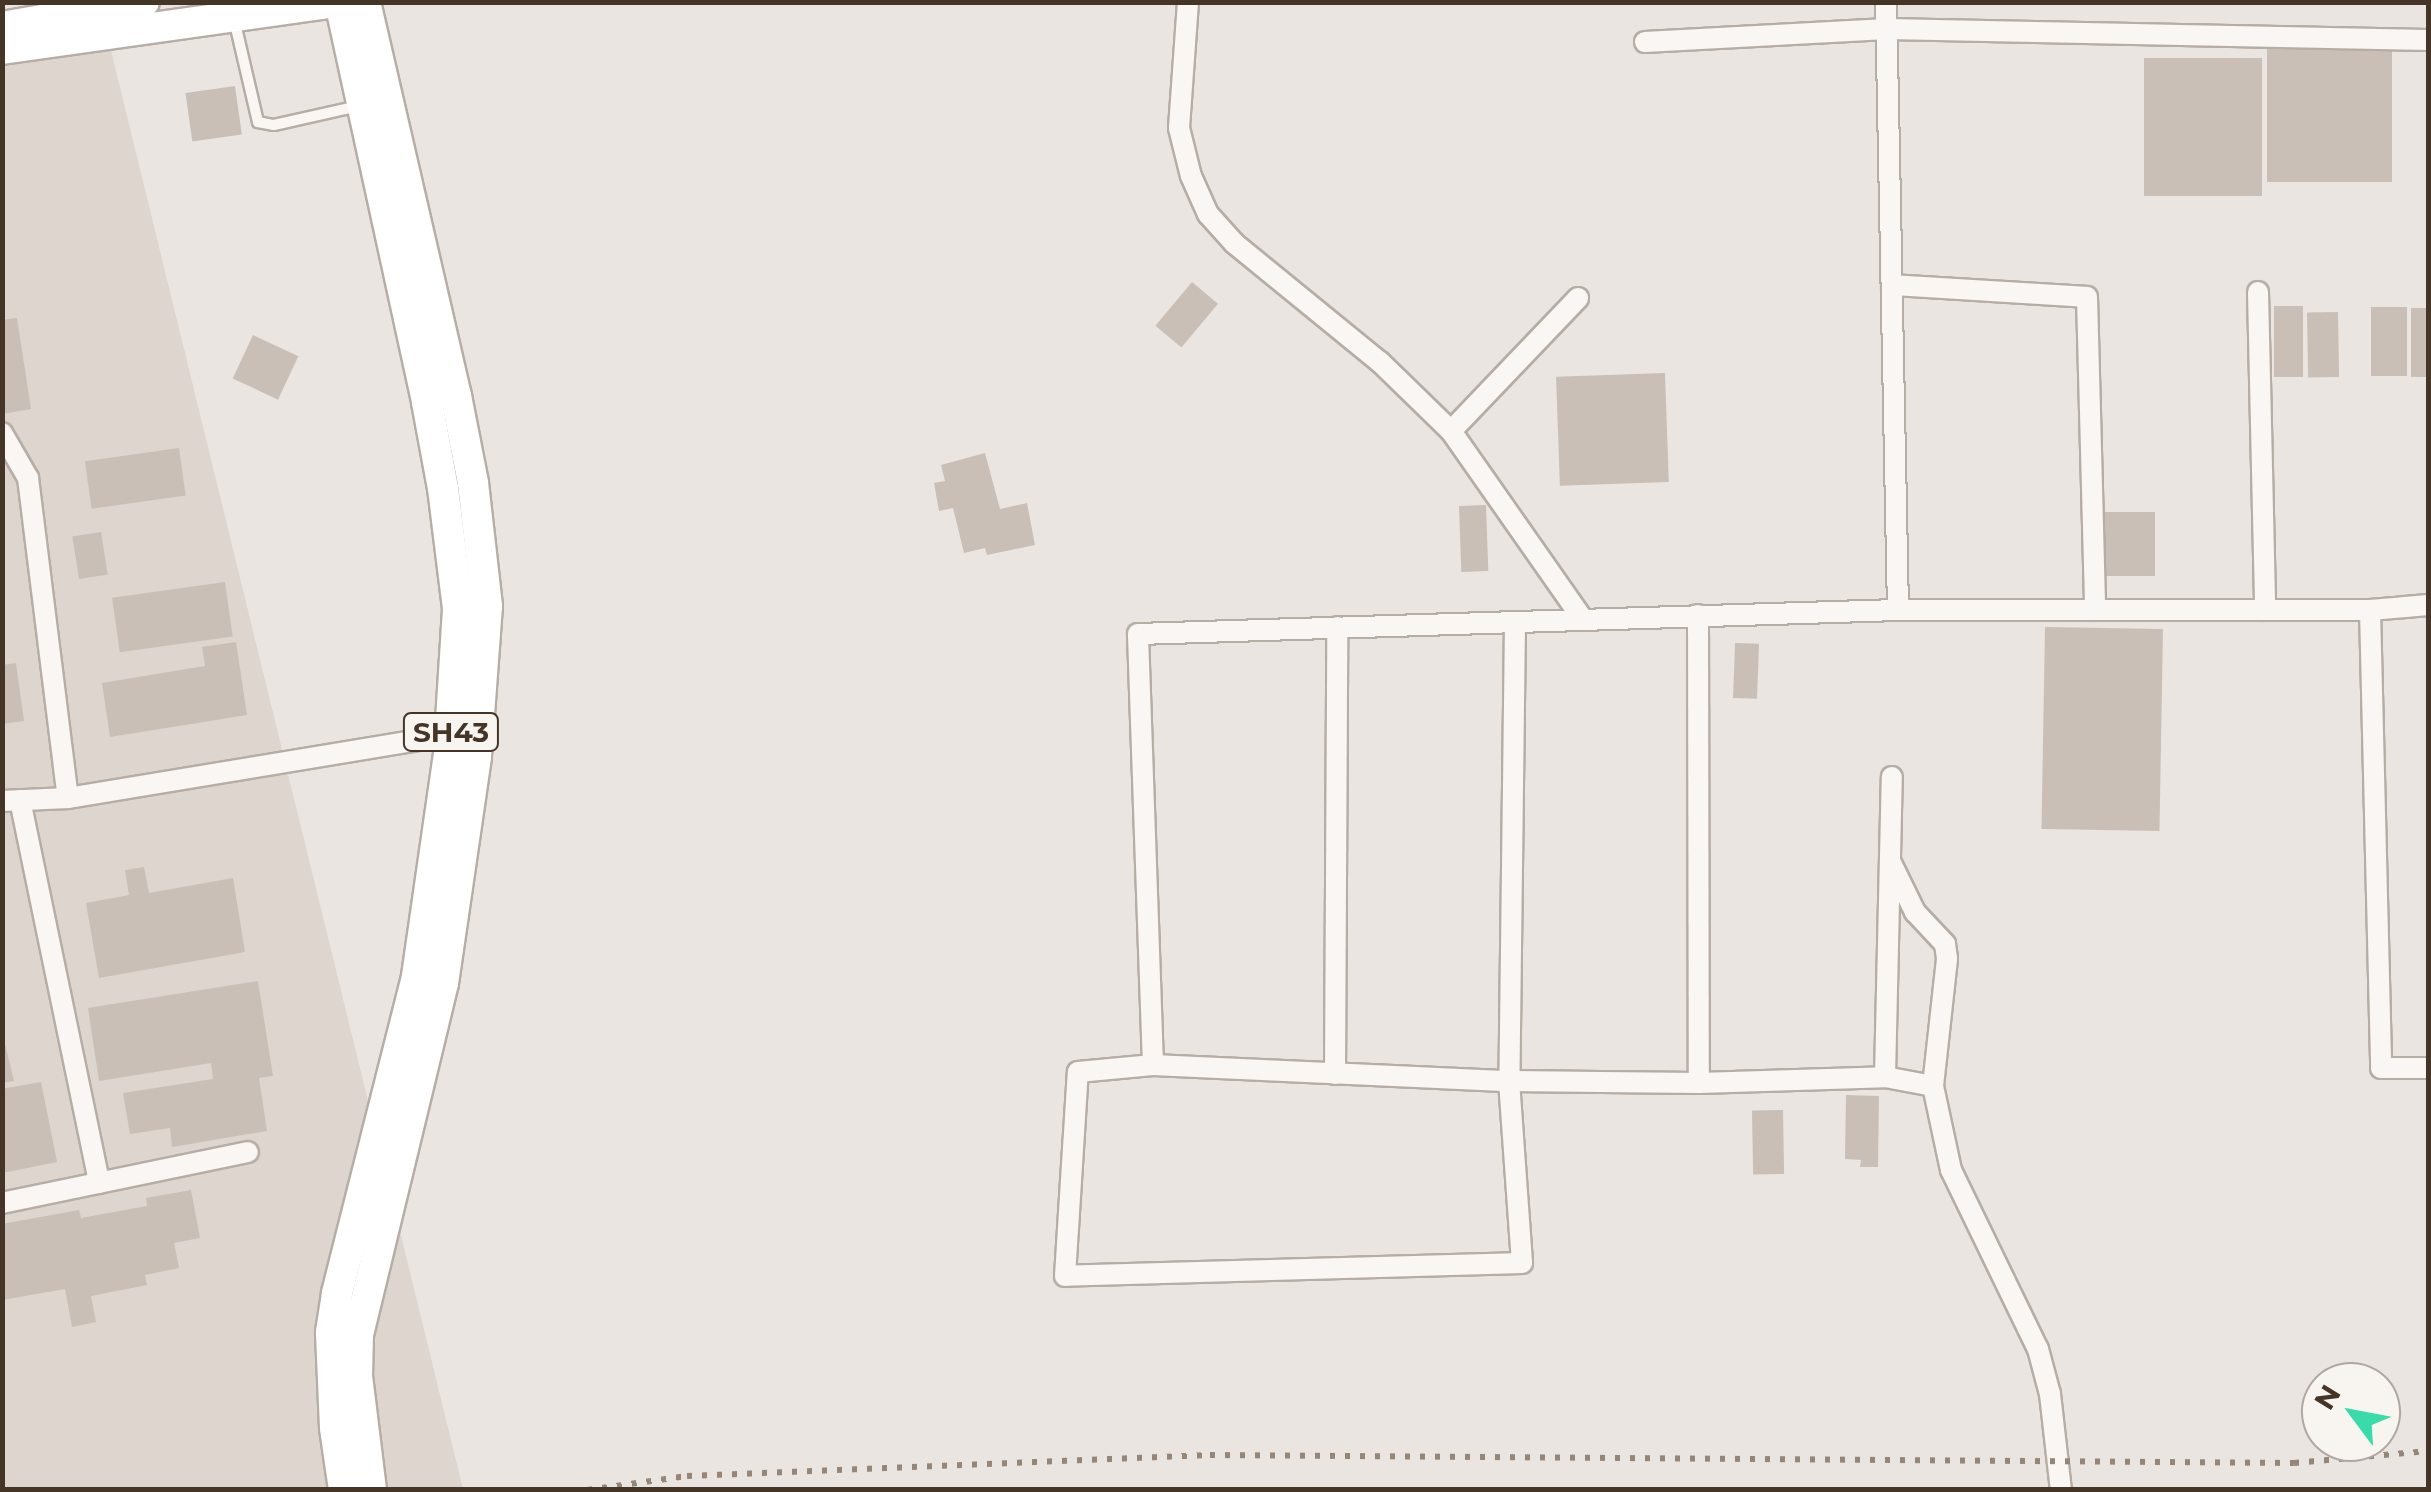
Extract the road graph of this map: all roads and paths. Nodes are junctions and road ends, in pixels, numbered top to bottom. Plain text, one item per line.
1 (144, 2) edge
2 (338, 2) edge
3 (365, 2) edge
4 (1188, 2) edge
5 (1886, 2) edge
6 (234, 18) junction
7 (2, 27) edge
8 (1887, 29) junction
9 (2428, 40) edge
10 (1645, 42) dead end
11 (2, 48) edge
12 (362, 105) junction
13 (1892, 284) junction
14 (2258, 292) dead end
15 (1578, 298) dead end
16 (1450, 431) junction
17 (2, 433) edge
18 (2428, 605) edge
19 (1898, 610) junction
20 (2095, 610) junction
21 (2265, 610) junction
22 (2370, 610) junction
23 (1698, 615) junction
24 (1582, 618) junction
25 (1515, 622) junction
26 (1337, 628) junction
27 (464, 734) junction
28 (1892, 777) dead end
29 (68, 798) junction
30 (11, 800) edge
31 (1888, 857) junction
32 (1152, 1065) junction
33 (2428, 1068) edge
34 (1334, 1074) junction
35 (1886, 1077) junction
36 (1509, 1081) junction
37 (1699, 1084) junction
38 (1933, 1086) junction
39 (248, 1152) dead end
40 (99, 1183) junction
41 (2, 1203) edge
42 (350, 1469) edge
43 (371, 1490) edge
44 (2061, 1490) edge

1 - 7 main road
2 - 6 main road
2 - 12 main road, SH43
3 - 27 main road, SH43
4 - 16 street
5 - 8 street
6 - 11 main road
6 - 12 lane
8 - 9 street
8 - 10 street
8 - 13 street
12 - 27 main road, SH43
13 - 19 street
13 - 20 street
14 - 21 street
15 - 16 street
16 - 24 street
17 - 29 street
18 - 22 street
19 - 20 street
19 - 23 street
20 - 21 street
21 - 22 street
22 - 33 street
23 - 24 street
23 - 37 street
24 - 25 street
25 - 26 street
25 - 36 street
26 - 32 street
26 - 34 street
27 - 29 street
27 - 42 main road, SH43
28 - 31 street
29 - 30 street
30 - 40 street
31 - 35 street
31 - 38 street
32 - 34 street
32 - 36 street
34 - 36 street
35 - 37 street
35 - 38 street
36 - 37 street
38 - 44 street
39 - 40 street
40 - 41 street
42 - 43 main road, SH43

